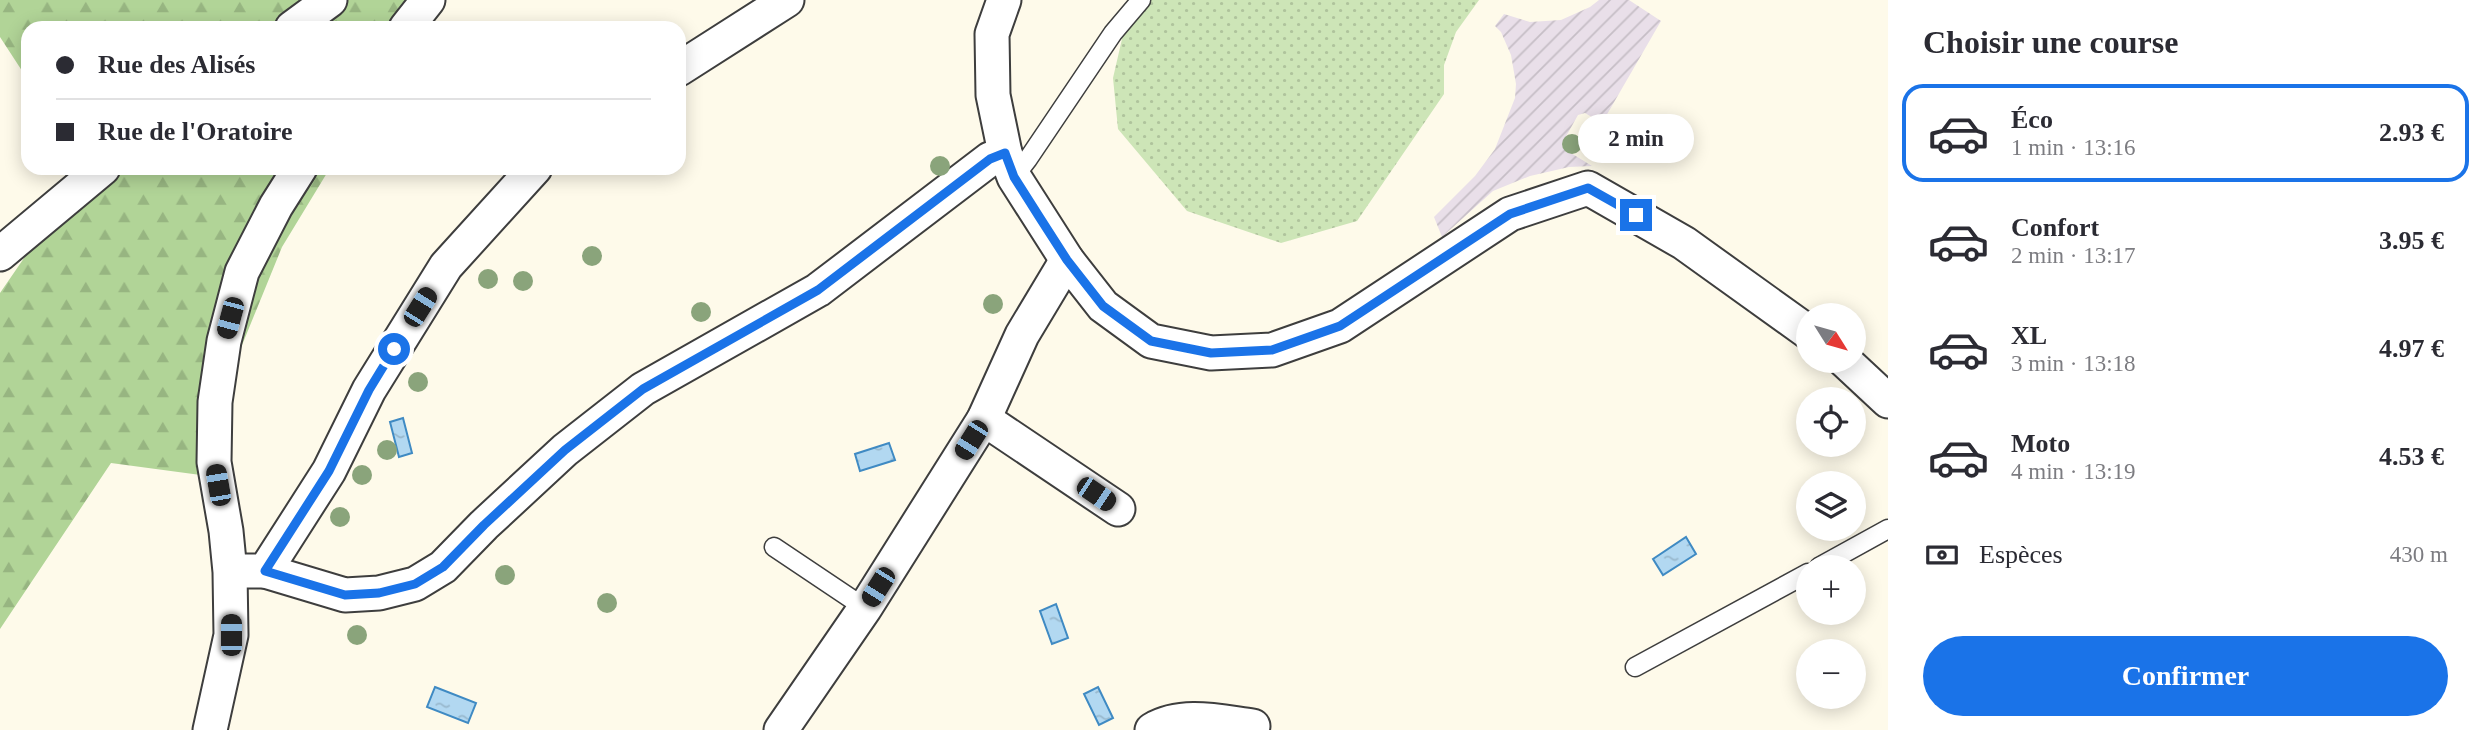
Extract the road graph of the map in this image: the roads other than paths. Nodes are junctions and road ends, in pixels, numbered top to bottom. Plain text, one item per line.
1 (330, 0) edge
2 (428, 0) edge
3 (787, 0) edge
4 (1004, 0) edge
5 (1141, 0) edge
6 (302, 21) edge
7 (412, 21) edge
8 (686, 65) edge
9 (1009, 165) junction
10 (95, 175) edge
11 (295, 175) edge
12 (529, 175) edge
13 (0, 254) edge
14 (1067, 260) junction
15 (1796, 323) edge
16 (1858, 373) edge
17 (1888, 401) edge
18 (984, 419) junction
19 (1118, 509) dead end
20 (1888, 530) edge
21 (774, 547) dead end
22 (1841, 555) edge
23 (265, 571) junction
24 (230, 572) junction
25 (1796, 580) edge
26 (865, 608) junction
27 (1635, 667) dead end
28 (1253, 726) dead end
29 (210, 730) edge
30 (781, 730) edge
31 (1152, 730) edge

1 - 6 street
2 - 7 street
3 - 8 street
4 - 9 street
5 - 9 lane
9 - 14 street
9 - 23 street
10 - 13 street
11 - 24 street
12 - 23 street
14 - 15 street
14 - 18 street
16 - 17 street
18 - 19 street
18 - 26 street
20 - 22 lane
21 - 26 lane
23 - 24 street
24 - 29 street
25 - 27 lane
26 - 30 street
28 - 31 street

